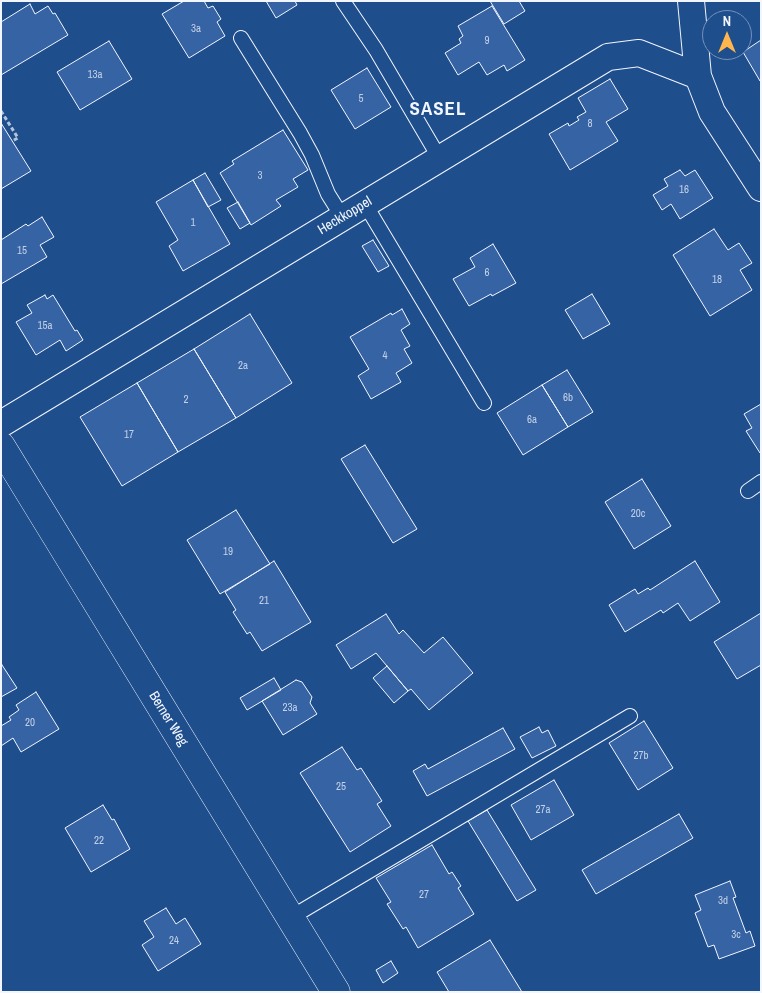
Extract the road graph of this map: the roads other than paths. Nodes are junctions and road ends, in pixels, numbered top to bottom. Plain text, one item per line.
1 (343, 1) edge
2 (691, 1) edge
3 (240, 38) dead end
4 (698, 76) junction
5 (440, 159) junction
6 (761, 188) edge
7 (365, 204) junction
8 (343, 218) junction
9 (484, 403) dead end
10 (1, 424) edge
11 (1, 446) edge
12 (761, 482) edge
13 (748, 491) dead end
14 (630, 716) dead end
15 (290, 918) junction
16 (336, 992) edge

1 - 5 lane
2 - 4 street
3 - 8 lane
4 - 5 street, Heckkoppel
4 - 6 street
5 - 7 street, Heckkoppel
7 - 8 street, Heckkoppel
7 - 9 lane
8 - 10 street, Heckkoppel
11 - 15 street, Berner Weg
12 - 13 lane
14 - 15 lane
15 - 16 street, Berner Weg

